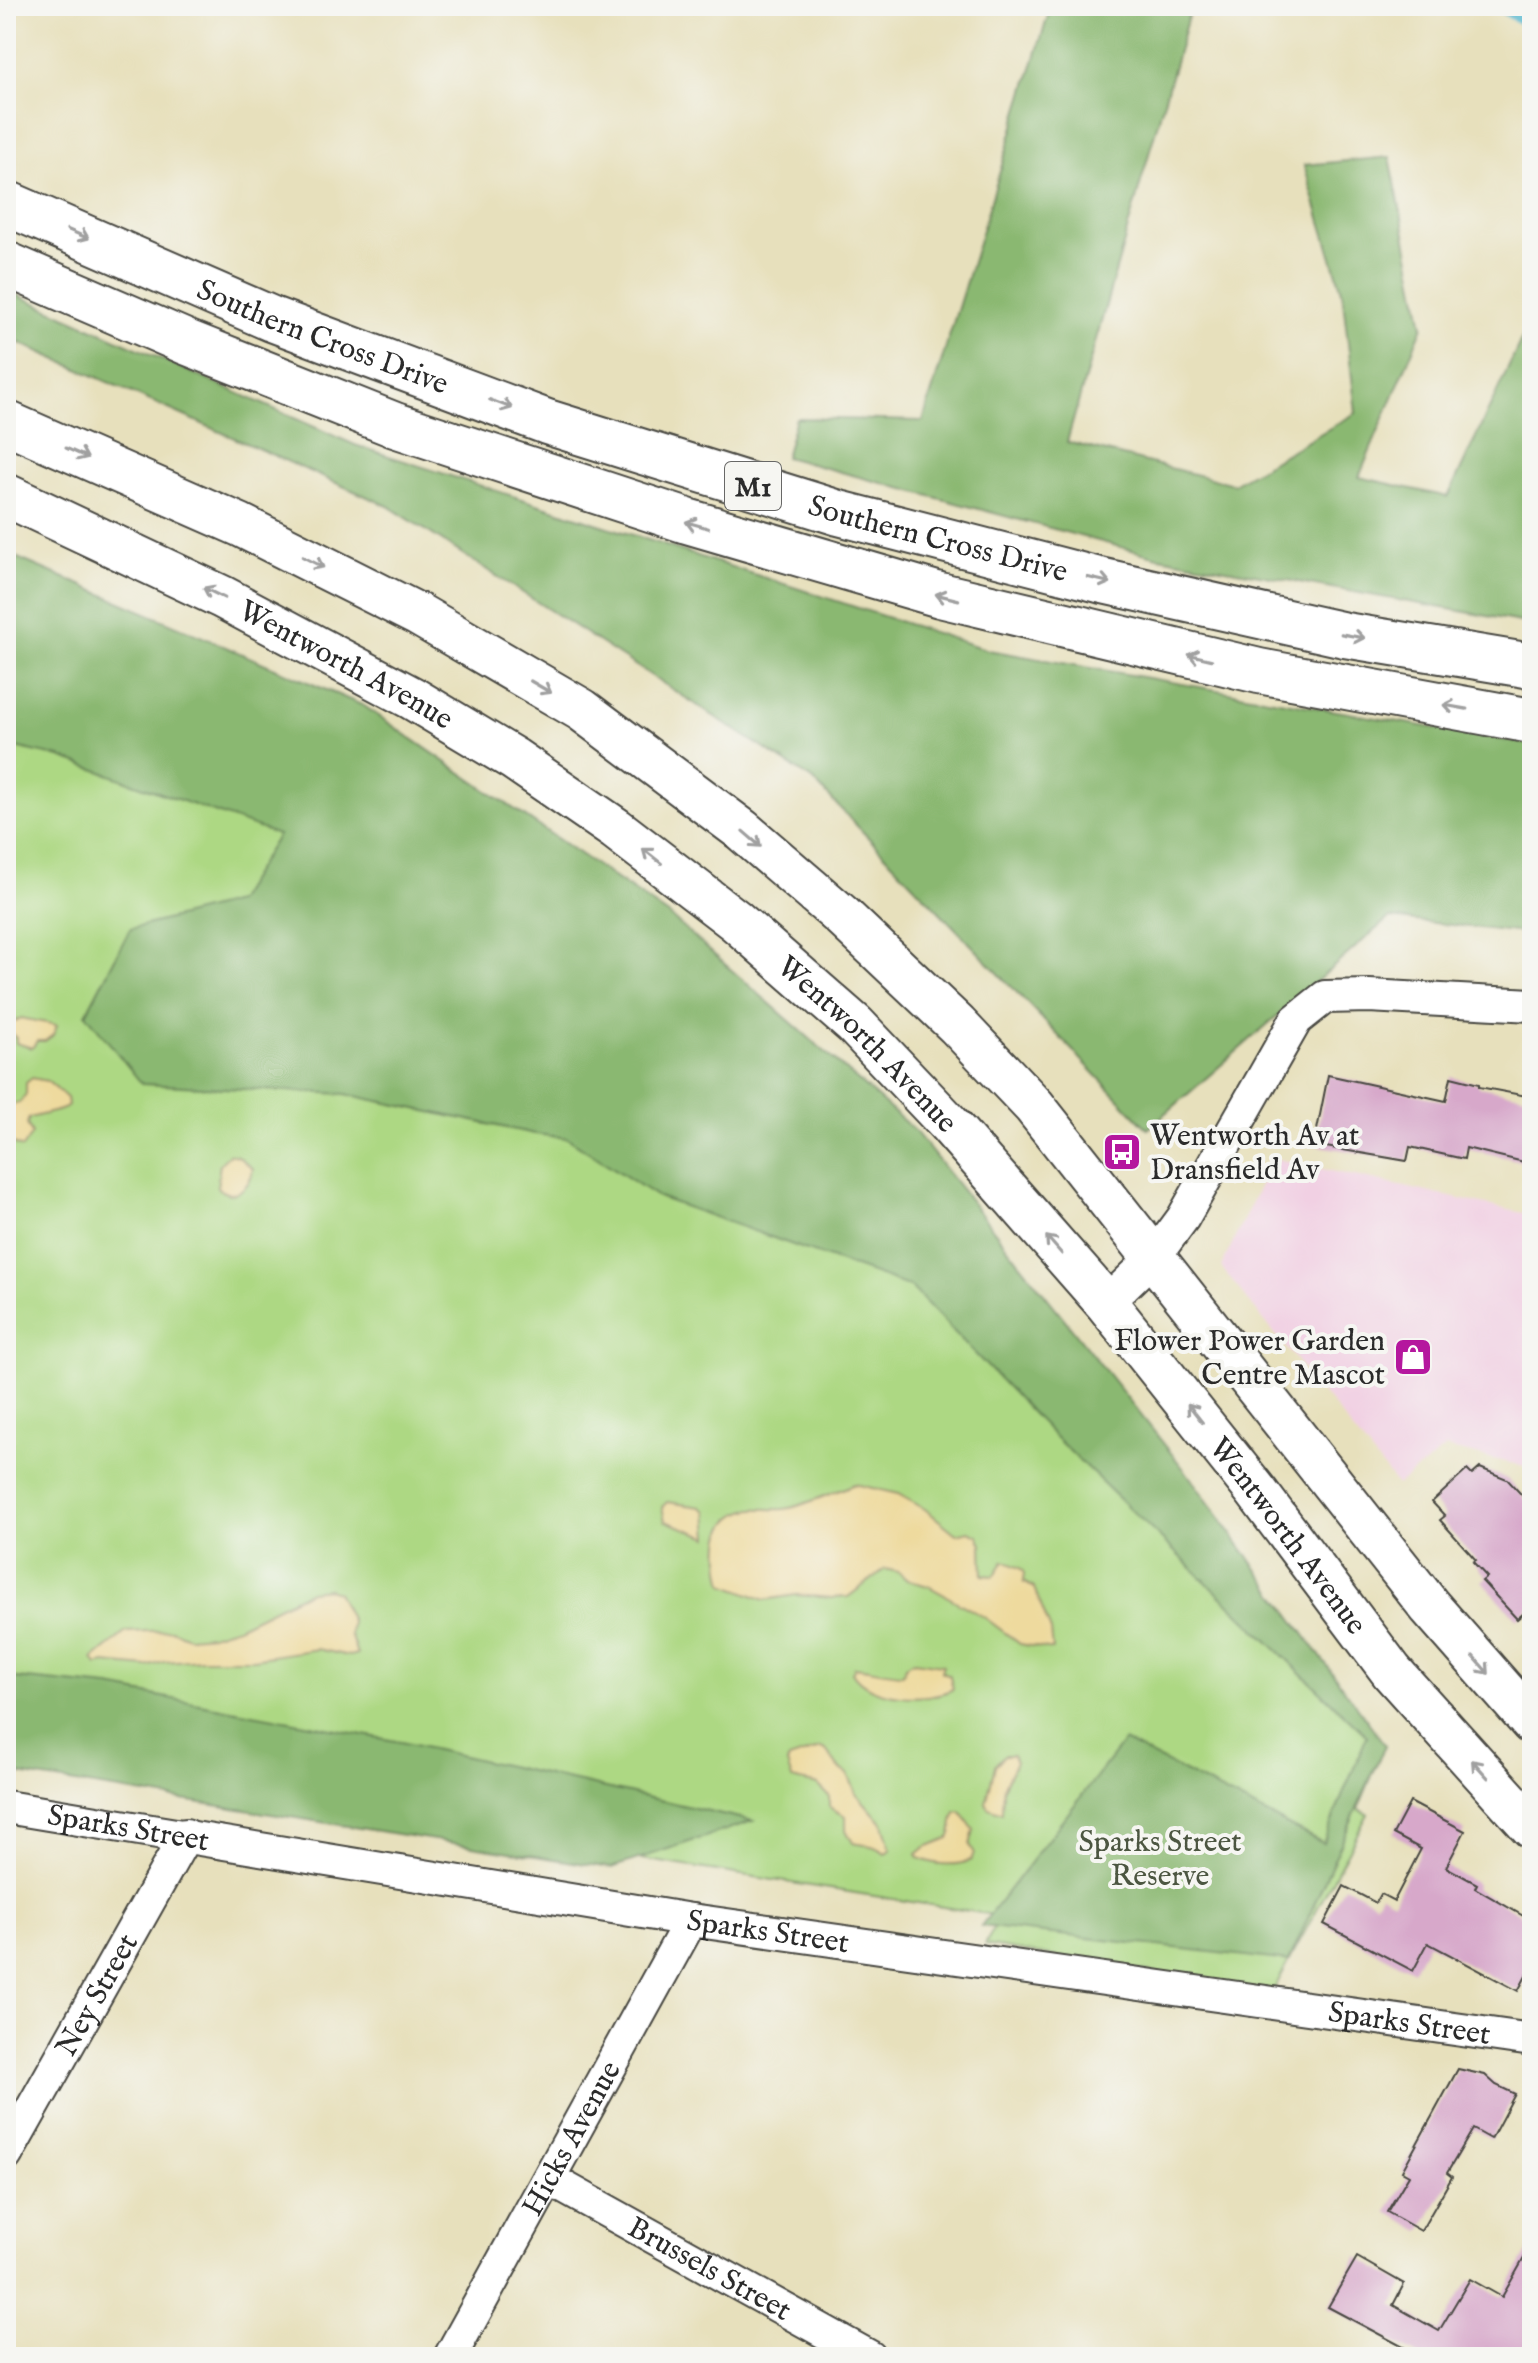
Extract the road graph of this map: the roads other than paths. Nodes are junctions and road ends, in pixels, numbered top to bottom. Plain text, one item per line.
1 (6, 203) edge
2 (6, 264) edge
3 (6, 422) edge
4 (6, 495) edge
5 (1532, 666) edge
6 (1532, 721) edge
7 (1532, 1005) edge
8 (1155, 1256) junction
9 (1106, 1303) junction
10 (1532, 1723) edge
11 (6, 1807) edge
12 (1532, 1827) edge
13 (186, 1835) junction
14 (691, 1920) junction
15 (1532, 2040) edge
16 (6, 2155) edge
17 (549, 2179) junction
18 (450, 2357) edge
19 (870, 2357) edge

1 -> 5 highway, Southern Cross Drive / M1
6 -> 2 highway, Southern Cross Drive / M1
3 -> 8 main road
9 -> 4 main road, Wentworth Avenue
7 - 8 street
8 - 9 street
8 -> 10 main road
12 -> 9 main road, Wentworth Avenue
11 - 13 street, Sparks Street
13 - 14 street, Sparks Street
13 - 16 street, Ney Street
14 - 15 street, Sparks Street
14 - 17 street, Hicks Avenue
17 - 18 street, Hicks Avenue
17 - 19 street, Brussels Street

